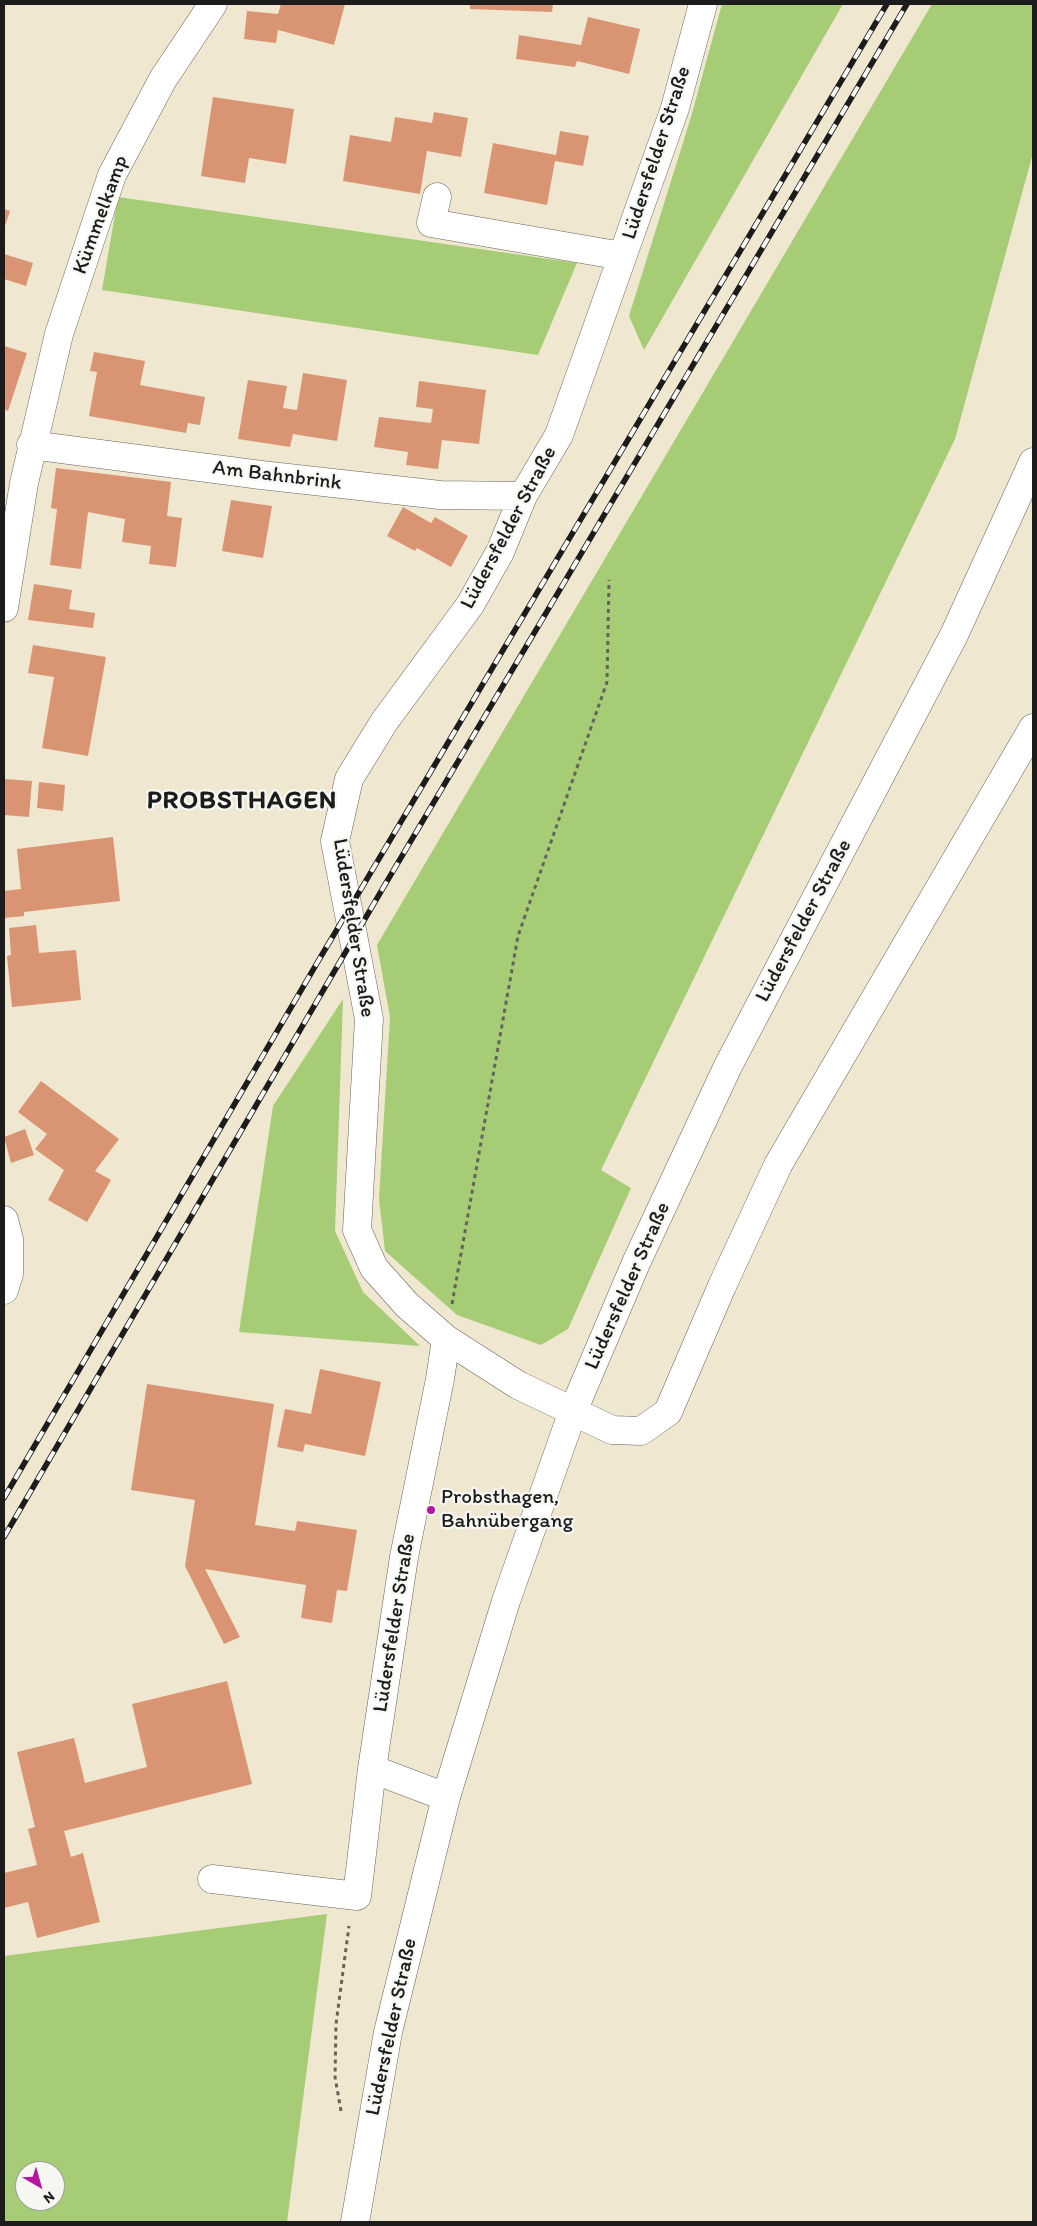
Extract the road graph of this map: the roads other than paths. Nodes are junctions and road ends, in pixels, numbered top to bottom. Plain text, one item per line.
1 (213, 4) edge
2 (703, 4) edge
3 (437, 197) dead end
4 (622, 256) junction
5 (32, 445) junction
6 (1033, 462) edge
7 (14, 484) edge
8 (523, 496) junction
9 (4, 608) edge
10 (1033, 728) edge
11 (4, 1220) edge
12 (4, 1290) edge
13 (446, 1339) junction
14 (573, 1411) junction
15 (372, 1769) junction
16 (446, 1796) junction
17 (212, 1879) dead end
18 (355, 2222) edge

1 - 5 street, Kümmelkamp
2 - 4 street, Lüdersfelder Straße
3 - 4 street
4 - 8 street, Lüdersfelder Straße
5 - 7 street, Kümmelkamp
5 - 8 street, Am Bahnbrink
6 - 14 street, Lüdersfelder Straße
7 - 9 street, Kümmelkamp
8 - 13 street, Lüdersfelder Straße
10 - 14 street
11 - 12 street
13 - 14 street
13 - 15 street, Lüdersfelder Straße
14 - 16 street, Lüdersfelder Straße
15 - 16 street
15 - 17 street, Lüdersfelder Straße
16 - 18 street, Lüdersfelder Straße

